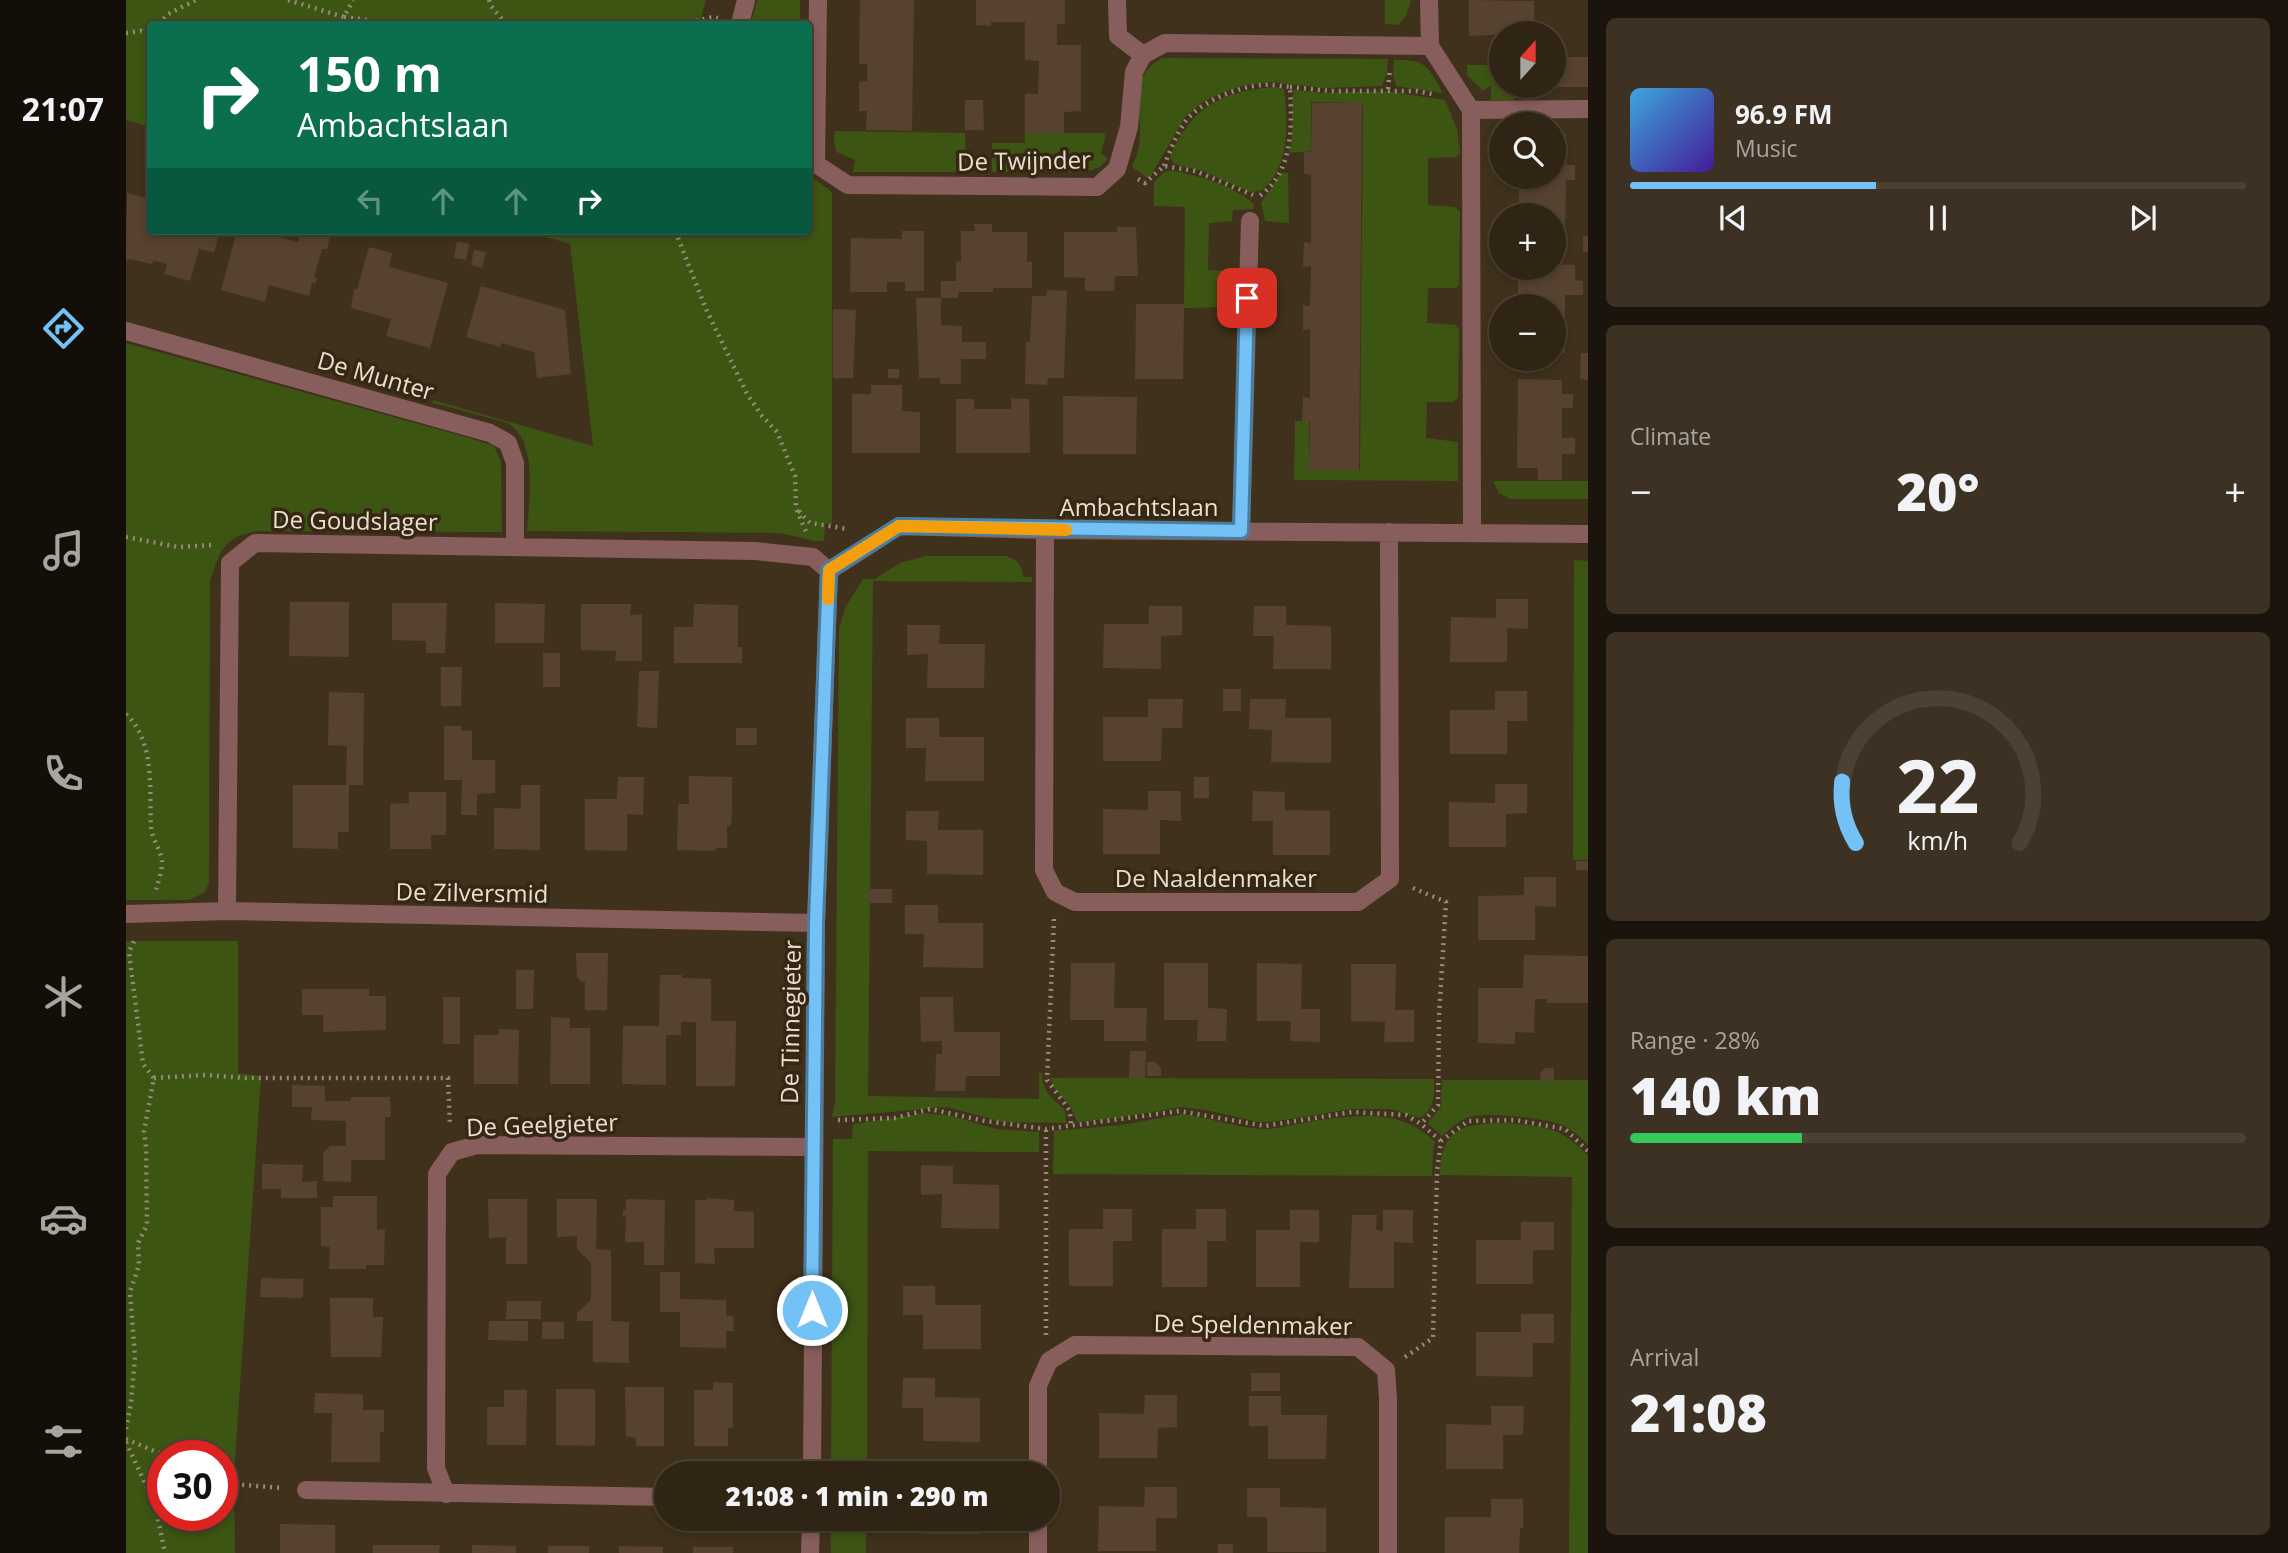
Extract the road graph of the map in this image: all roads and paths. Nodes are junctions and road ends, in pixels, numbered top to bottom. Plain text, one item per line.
1 (196, 0) edge
2 (288, 0) edge
3 (353, 0) edge
4 (489, 0) edge
5 (746, 0) edge
6 (818, 0) edge
7 (1117, 0) edge
8 (1429, 0) edge
9 (344, 17) junction
10 (162, 21) edge
11 (375, 21) edge
12 (504, 21) edge
13 (673, 21) edge
14 (698, 21) edge
15 (698, 21) edge
16 (729, 21) edge
17 (741, 21) edge
18 (126, 33) edge
19 (147, 33) edge
20 (813, 44) edge
21 (1430, 46) junction
22 (1143, 55) junction
23 (1290, 87) junction
24 (1588, 109) edge
25 (1471, 110) junction
26 (1164, 166) junction
27 (1117, 169) junction
28 (1250, 221) dead end
29 (678, 235) edge
30 (126, 331) edge
31 (796, 508) junction
32 (1045, 530) junction
33 (1241, 531) junction
34 (1389, 532) junction
35 (1472, 533) junction
36 (886, 534) junction
37 (1588, 534) edge
38 (126, 537) edge
39 (255, 543) junction
40 (515, 547) junction
41 (809, 556) junction
42 (829, 570) junction
43 (126, 714) edge
44 (1390, 879) junction
45 (1055, 892) junction
46 (227, 911) junction
47 (126, 914) edge
48 (149, 914) junction
49 (816, 923) junction
50 (154, 1078) junction
51 (813, 1121) junction
52 (1421, 1124) junction
53 (1071, 1127) junction
54 (1046, 1129) junction
55 (1441, 1141) junction
56 (813, 1147) junction
57 (1588, 1151) edge
58 (452, 1152) junction
59 (1049, 1361) junction
60 (1386, 1370) junction
61 (126, 1429) edge
62 (126, 1441) edge
63 (147, 1449) edge
64 (812, 1461) edge
65 (1038, 1461) edge
66 (238, 1484) edge
67 (306, 1490) joint
68 (446, 1494) junction
69 (654, 1497) edge
70 (811, 1531) edge
71 (1038, 1531) edge
72 (164, 1553) edge
73 (810, 1553) edge
74 (1038, 1553) edge
75 (1388, 1553) edge

1 - 10 path
2 - 9 path
3 - 9 path
4 - 12 path
5 - 17 street
6 - 20 street, De Twijnder
7 - 22 street
8 - 21 street
9 - 11 path
13 - 14 path
15 - 16 path
18 - 19 path
20 - 27 street, De Twijnder
21 - 22 street
21 - 25 street
22 - 27 street, De Twijnder
23 - 25 path
23 - 26 path
23 - 26 path
24 - 25 street
25 - 35 street
26 - 27 path
28 - 33 street
29 - 31 path
30 - 40 street, De Munter
31 - 36 path
31 - 41 path
32 - 33 street, Ambachtslaan
32 - 36 street, Ambachtslaan
32 - 45 street
33 - 34 street, Ambachtslaan
34 - 35 street, Ambachtslaan
34 - 44 street
35 - 37 street, Ambachtslaan
36 - 42 street, Ambachtslaan
38 - 39 path
39 - 40 street, De Goudslager
39 - 46 street, De Goudslager
40 - 41 street, De Goudslager
41 - 42 street, De Goudslager
42 - 49 street, De Tinnegieter
43 - 48 path
44 - 45 street, De Naaldenmaker
44 - 52 path
45 - 53 path
46 - 48 street, De Zilversmid
46 - 49 street, De Zilversmid
47 - 48 street, De Zilversmid
48 - 50 path
49 - 51 street, De Tinnegieter
50 - 58 path
50 - 61 path
51 - 54 path
51 - 56 street, De Tinnegieter
52 - 53 path
52 - 55 path
53 - 54 path
54 - 59 path
55 - 57 path
55 - 60 path
56 - 58 street, De Geelgieter
56 - 64 street, De Tinnegieter
58 - 68 street, De Geelgieter
59 - 60 street, De Speldenmaker
59 - 65 street
60 - 75 street
62 - 63 path
62 - 72 path
66 - 67 path
67 - 68 street
68 - 69 street
70 - 73 street
71 - 74 street

